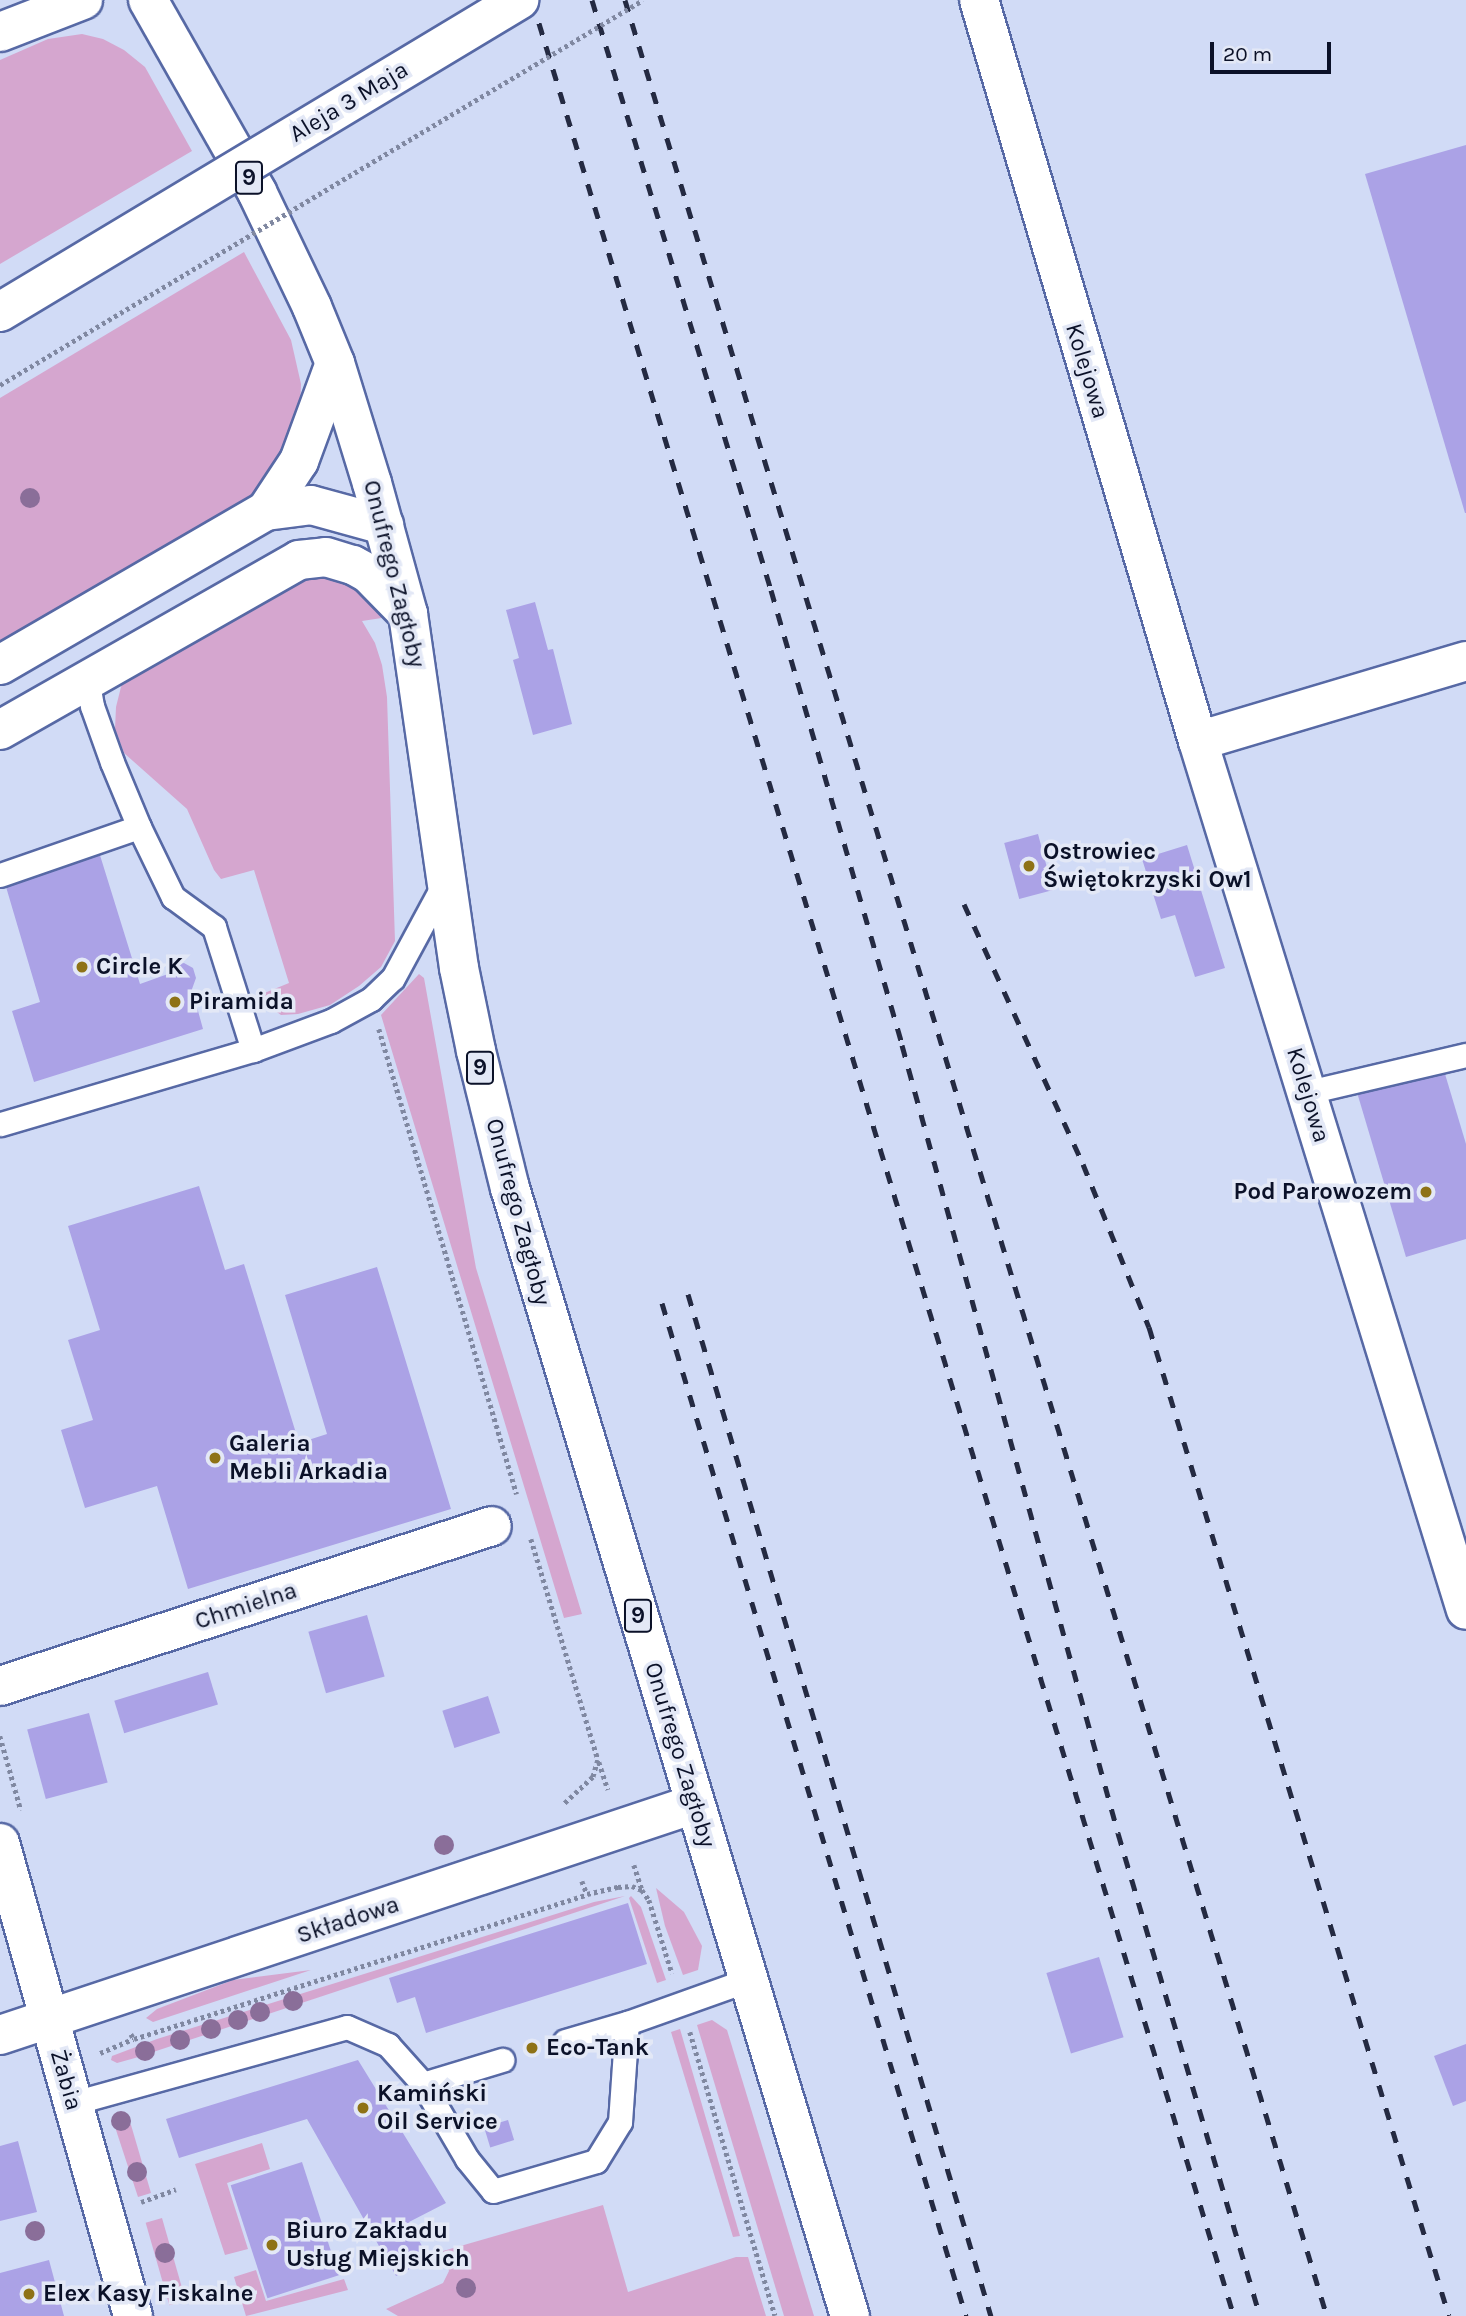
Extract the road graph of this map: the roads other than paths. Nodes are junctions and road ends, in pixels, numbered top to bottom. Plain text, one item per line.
1 (83, 0) edge
2 (148, 0) edge
3 (519, 0) edge
4 (979, 0) edge
5 (0, 32) edge
6 (0, 312) edge
7 (335, 363) junction
8 (266, 511) junction
9 (384, 525) junction
10 (408, 614) junction
11 (1466, 661) edge
12 (0, 665) edge
13 (88, 683) junction
14 (0, 730) edge
15 (1198, 741) junction
16 (139, 827) junction
17 (0, 875) edge
18 (445, 882) junction
19 (253, 1050) junction
20 (1466, 1055) edge
21 (1308, 1092) junction
22 (0, 1123) edge
23 (513, 1519) road end
24 (1466, 1610) edge
25 (0, 1686) edge
26 (695, 1804) junction
27 (0, 1843) edge
28 (748, 1980) junction
29 (48, 2020) junction
30 (627, 2023) junction
31 (0, 2035) edge
32 (565, 2041) dead end
33 (502, 2060) dead end
34 (423, 2084) junction
35 (73, 2103) junction
36 (133, 2316) edge
37 (850, 2316) edge

1 - 5 street
2 - 7 street, Onufrego Zagłoby / 9
3 - 6 street, Aleja 3 Maja, bridge
4 - 15 street, Kolejowa
7 - 8 street
7 - 9 street, Onufrego Zagłoby / 9
8 - 9 street
8 - 12 street
9 - 10 street, Onufrego Zagłoby / 9
10 - 13 street
10 - 18 street, Onufrego Zagłoby / 9
11 - 15 street
13 - 14 street
13 - 16 lane
15 - 21 street, Kolejowa
16 - 17 lane
16 - 19 lane
18 - 19 lane
18 - 26 street, Onufrego Zagłoby / 9
19 - 22 lane
20 - 21 lane
21 - 24 street, Kolejowa
23 - 25 street, Chmielna
26 - 28 street, Onufrego Zagłoby / 9
26 - 29 street, Składowa
27 - 29 street, Żabia
28 - 30 lane
28 - 37 street, Onufrego Zagłoby / 9
29 - 31 street, Składowa
29 - 35 street, Żabia
30 - 32 lane
30 - 34 lane
33 - 34 lane
34 - 35 lane
35 - 36 street, Żabia

